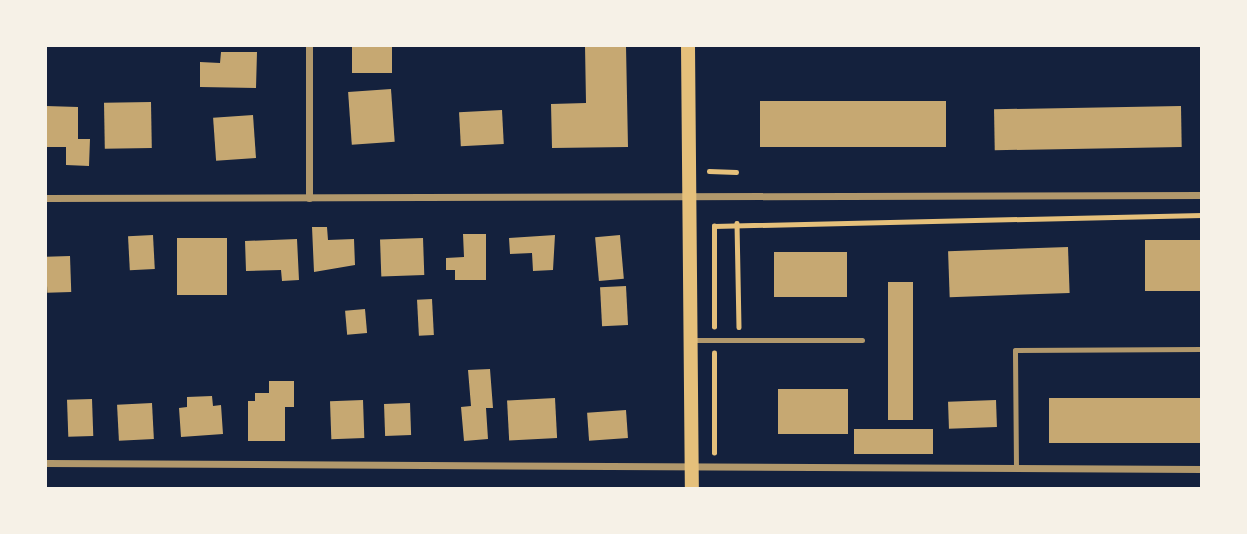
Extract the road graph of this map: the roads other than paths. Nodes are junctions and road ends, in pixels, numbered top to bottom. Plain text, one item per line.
1 (309, 46) edge
2 (688, 46) edge
3 (1202, 195) edge
4 (688, 197) junction
5 (46, 198) edge
6 (309, 198) junction
7 (691, 340) junction
8 (862, 340) dead end
9 (1202, 349) edge
10 (46, 463) edge
11 (692, 467) junction
12 (1016, 468) junction
13 (1202, 469) edge
14 (692, 488) edge

1 - 6 street
2 - 4 main road
3 - 4 street
4 - 6 street
4 - 7 main road
5 - 6 street
7 - 8 lane
7 - 11 main road
9 - 12 lane
10 - 11 street
11 - 12 street
11 - 14 main road
12 - 13 street

